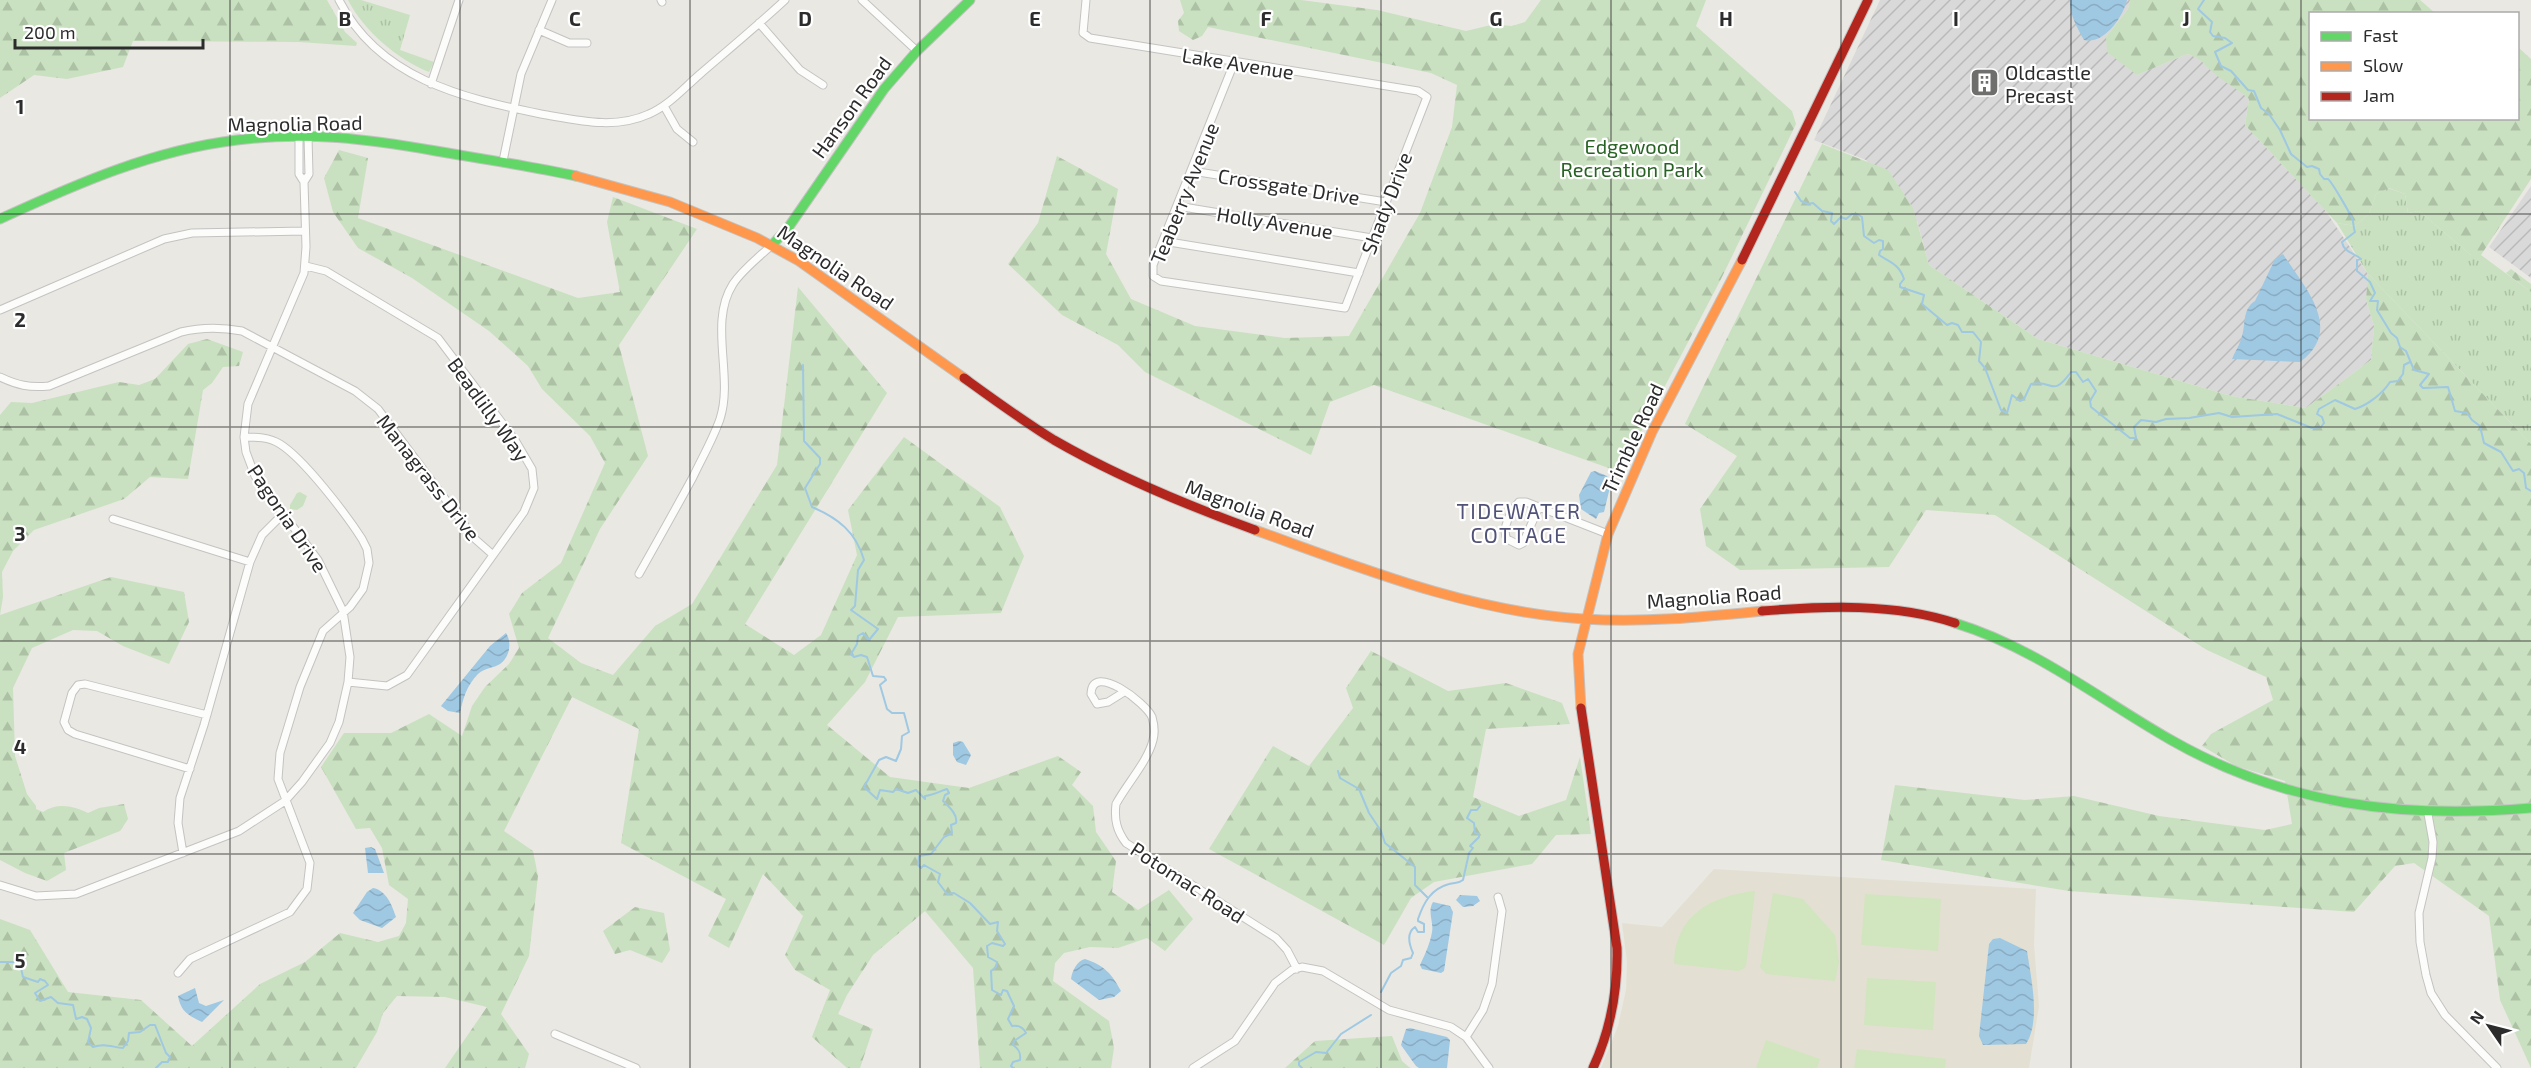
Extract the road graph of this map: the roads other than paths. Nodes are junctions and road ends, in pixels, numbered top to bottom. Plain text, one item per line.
1 (339, 0) edge
2 (459, 0) edge
3 (552, 0) edge
4 (785, 0) edge
5 (862, 0) edge
6 (970, 0) edge
7 (1086, 0) edge
8 (1868, 0) edge
9 (759, 23) junction
10 (539, 30) junction
11 (587, 43) dead end
12 (917, 51) junction
13 (1234, 63) junction
14 (431, 84) junction
15 (823, 85) dead end
16 (1427, 97) joint
17 (664, 106) junction
18 (513, 108) junction
19 (304, 137) junction
20 (693, 142) dead end
21 (503, 161) junction
22 (1192, 171) junction
23 (1386, 202) junction
24 (1177, 206) junction
25 (2, 218) edge
26 (305, 231) junction
27 (1372, 238) junction
28 (1163, 242) junction
29 (772, 244) junction
30 (306, 266) junction
31 (1359, 273) junction
32 (1345, 308) joint
33 (0, 310) edge
34 (273, 346) junction
35 (0, 377) edge
36 (244, 437) junction
37 (1539, 507) junction
38 (282, 515) junction
39 (113, 519) dead end
40 (1608, 534) junction
41 (492, 554) junction
42 (250, 562) junction
43 (639, 574) dead end
44 (343, 611) junction
45 (1585, 620) junction
46 (348, 682) junction
47 (1124, 692) junction
48 (207, 715) junction
49 (190, 769) junction
50 (285, 801) junction
51 (2531, 808) edge
52 (2428, 814) junction
53 (183, 853) junction
54 (0, 885) edge
55 (1498, 897) dead end
56 (1297, 969) junction
57 (178, 973) dead end
58 (555, 1034) dead end
59 (1466, 1037) junction
60 (636, 1068) edge
61 (1193, 1068) edge
62 (1490, 1068) edge
63 (1593, 1068) edge
64 (2497, 1068) edge

1 - 14 street
2 - 14 street
3 - 10 street
4 - 9 street
5 - 12 street
6 - 12 main road, Hanson Road
7 - 13 street, Lake Avenue
8 - 40 main road, Trimble Road
9 - 15 street
9 - 17 street
10 - 11 street
10 - 18 street
12 - 29 main road, Hanson Road
13 - 16 street, Lake Avenue
13 - 22 street, Teaberry Avenue
14 - 18 street
16 - 23 street, Shady Drive
17 - 18 street
17 - 20 street
18 - 21 street
19 - 21 main road, Magnolia Road
19 - 25 main road, Magnolia Road
19 - 26 street, Pagonia Drive
21 - 29 main road, Magnolia Road
22 - 23 street, Crossgate Drive
22 - 24 street, Teaberry Avenue
23 - 27 street, Shady Drive
24 - 27 street, Holly Avenue
24 - 28 street, Teaberry Avenue
26 - 30 street, Pagonia Drive
26 - 33 street
27 - 31 street, Shady Drive
28 - 31 street
28 - 32 street, Teaberry Avenue
29 - 43 street
29 - 45 main road, Magnolia Road
30 - 34 street, Pagonia Drive
30 - 41 street, Beadlilly Way
31 - 32 street, Shady Drive
34 - 35 street, Managrass Drive
34 - 36 street, Pagonia Drive
34 - 41 street, Managrass Drive
36 - 38 street, Pagonia Drive
36 - 44 street
37 - 37 street
37 - 40 street
38 - 42 street
38 - 44 street, Pagonia Drive
39 - 42 street
40 - 45 main road, Trimble Road
41 - 46 street, Beadlilly Way
42 - 48 street
44 - 46 street, Pagonia Drive
44 - 50 street
45 - 52 main road, Magnolia Road
45 - 63 main road, Trimble Road
46 - 50 street, Pagonia Drive
47 - 47 street, Potomac Road
47 - 56 street, Potomac Road
48 - 49 street
48 - 49 street
49 - 53 street
50 - 53 street, Pagonia Drive
50 - 57 street
51 - 52 main road, Magnolia Road
52 - 64 street
53 - 54 street, Pagonia Drive
55 - 59 street
56 - 59 street
56 - 61 street
58 - 60 street
59 - 62 street

